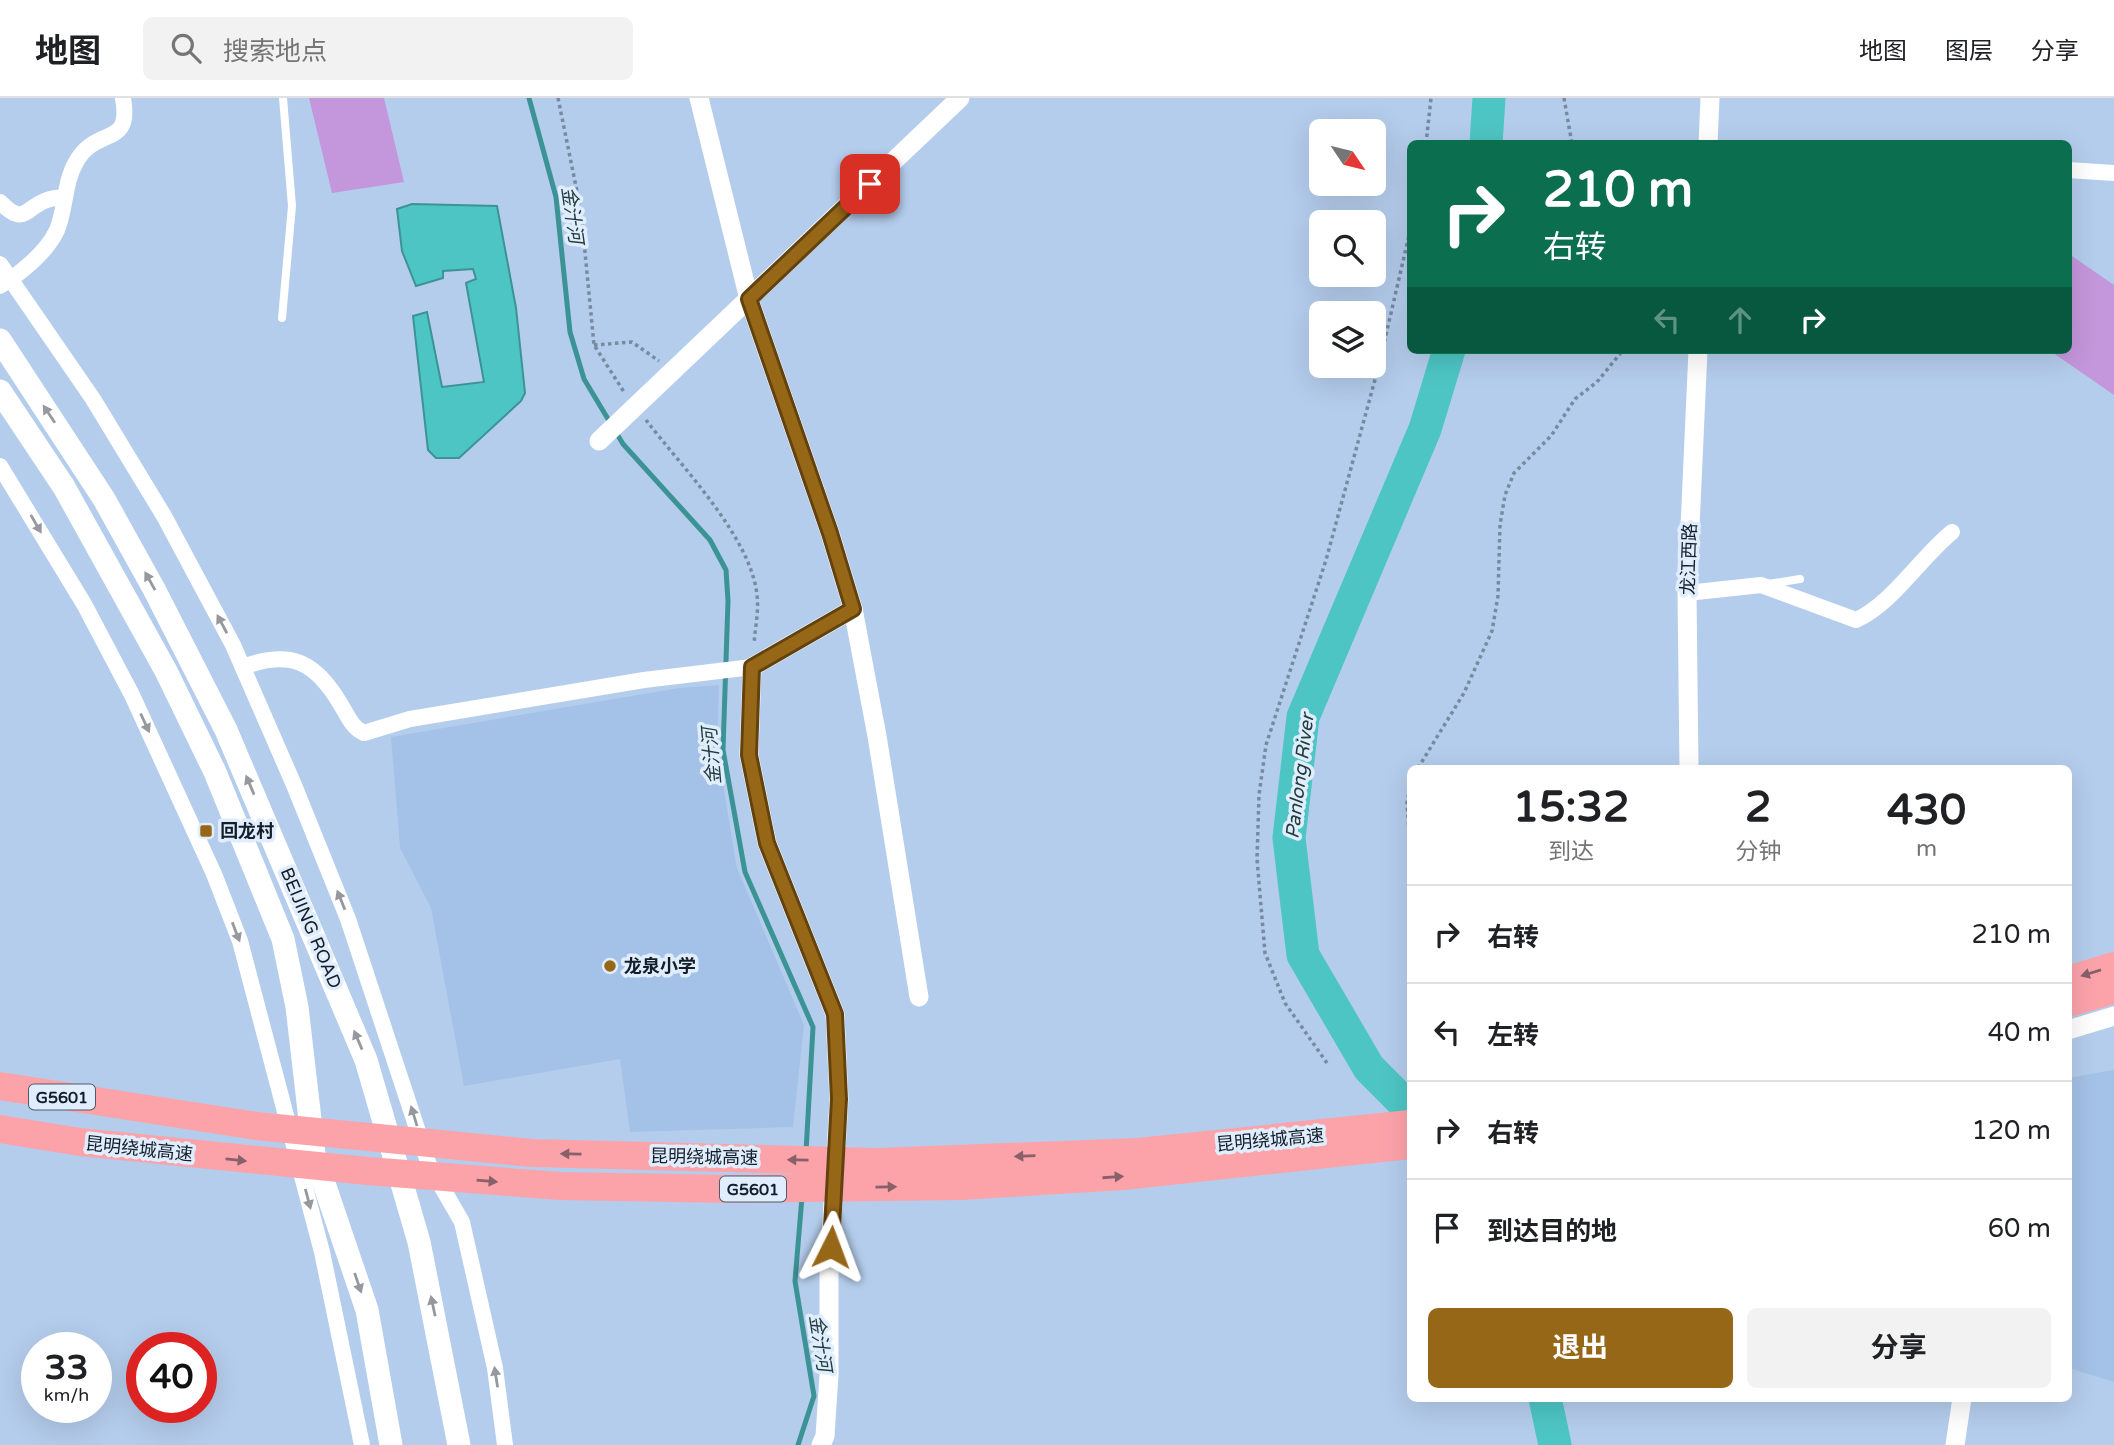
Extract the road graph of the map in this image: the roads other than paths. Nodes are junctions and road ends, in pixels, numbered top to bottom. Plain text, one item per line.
1 (124, 98) edge
2 (283, 98) edge
3 (699, 98) edge
4 (960, 98) edge
5 (1710, 98) edge
6 (1708, 140) edge
7 (2072, 170) edge
8 (2114, 173) edge
9 (64, 197) junction
10 (0, 202) edge
11 (0, 264) edge
12 (6, 283) edge
13 (749, 299) junction
14 (282, 318) dead end
15 (0, 340) edge
16 (1698, 354) edge
17 (0, 391) edge
18 (598, 441) dead end
19 (0, 466) edge
20 (1952, 532) dead end
21 (1800, 579) dead end
22 (1761, 585) junction
23 (1687, 593) junction
24 (853, 609) junction
25 (243, 667) junction
26 (752, 667) junction
27 (1689, 765) edge
28 (2114, 966) edge
29 (2072, 979) edge
30 (2114, 990) edge
31 (919, 997) dead end
32 (2072, 1002) edge
33 (2114, 1016) edge
34 (2072, 1029) edge
35 (0, 1086) edge
36 (1407, 1124) edge
37 (0, 1129) edge
38 (0, 1142) edge
39 (88, 1143) junction
40 (1407, 1145) edge
41 (1961, 1402) edge
42 (362, 1445) edge
43 (391, 1445) edge
44 (459, 1445) edge
45 (505, 1445) edge
46 (821, 1445) edge
47 (1955, 1445) edge

1 - 9 street
2 - 14 lane
3 - 13 street
4 - 13 street
5 - 6 street
7 - 8 street
9 - 10 street
9 - 12 street
11 - 12 street
25 -> 12 street
13 - 18 street
13 - 24 street
44 -> 15 main road, BEIJING ROAD
16 - 23 street, 龙江西路
17 -> 43 main road, BEIJING ROAD
19 -> 42 street
20 - 22 street
21 - 22 lane
22 - 23 street
23 - 27 street, 龙江西路
24 - 26 street
24 - 31 street
25 - 26 street
45 -> 25 street
26 - 46 street
28 -> 29 highway
30 - 32 highway
33 - 34 street
36 -> 35 highway, 昆明绕城高速 / G5601
37 - 39 highway, 昆明绕城高速 / G5601
38 - 39 highway
39 -> 40 highway, 昆明绕城高速 / G5601
41 - 47 street

